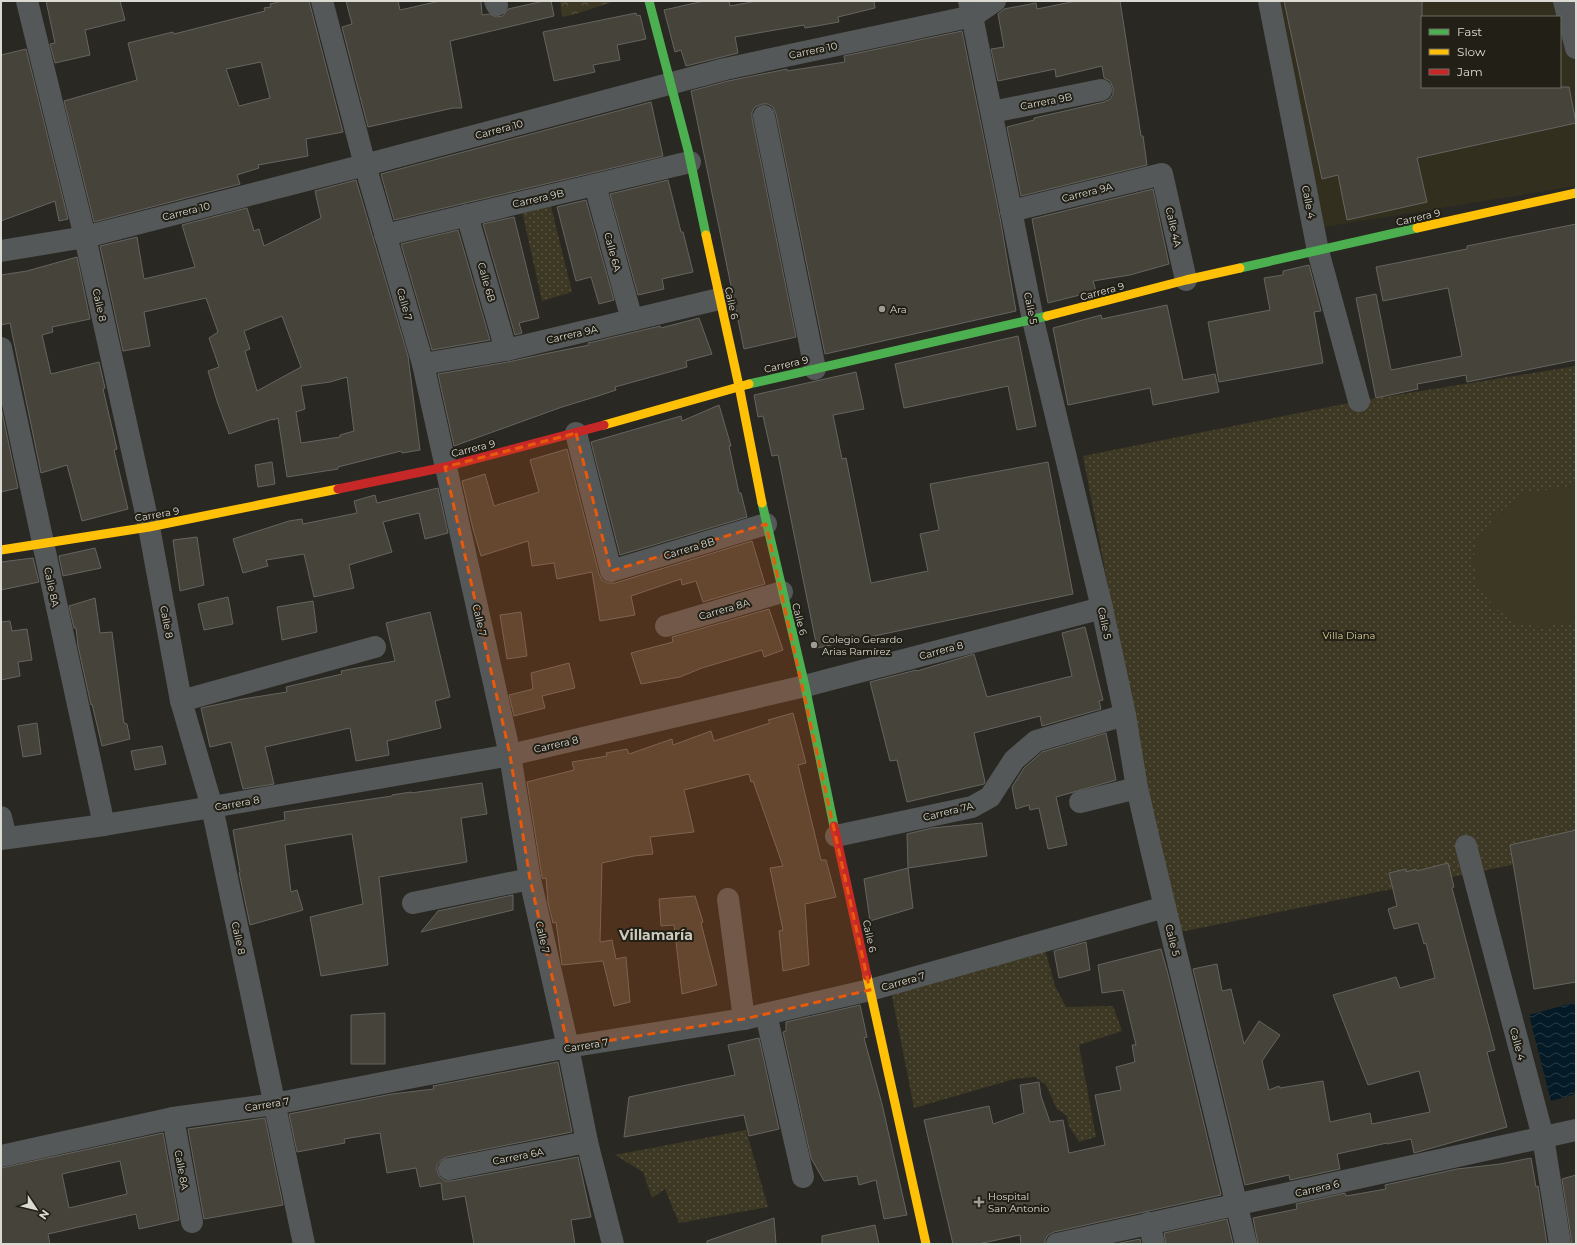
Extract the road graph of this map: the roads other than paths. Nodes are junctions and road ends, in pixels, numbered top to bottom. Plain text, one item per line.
1 (27, 1) edge
2 (322, 1) edge
3 (649, 1) edge
4 (995, 1) edge
5 (1268, 1) edge
6 (1564, 1) edge
7 (971, 8) edge
8 (1576, 48) edge
9 (671, 82) junction
10 (1101, 90) dead end
11 (992, 112) junction
12 (764, 116) dead end
13 (690, 162) junction
14 (365, 165) junction
15 (1162, 174) joint
16 (595, 185) junction
17 (1576, 193) edge
18 (1012, 211) junction
19 (467, 215) junction
20 (385, 235) junction
21 (85, 237) junction
22 (1, 251) edge
23 (1318, 251) junction
24 (1186, 280) junction
25 (720, 299) junction
26 (632, 320) junction
27 (1033, 320) junction
28 (1, 348) edge
29 (506, 350) junction
30 (423, 364) junction
31 (815, 369) junction
32 (739, 386) junction
33 (1359, 401) dead end
34 (576, 433) junction
35 (445, 467) junction
36 (766, 524) junction
37 (149, 527) junction
38 (43, 542) junction
39 (1, 550) edge
40 (782, 592) junction
41 (1102, 608) junction
42 (666, 626) dead end
43 (375, 647) dead end
44 (805, 686) junction
45 (181, 701) junction
46 (1125, 715) junction
47 (510, 755) junction
48 (1137, 788) junction
49 (1080, 802) dead end
50 (212, 807) junction
51 (104, 825) junction
52 (3, 832) edge
53 (836, 836) junction
54 (1466, 846) dead end
55 (530, 879) junction
56 (728, 899) dead end
57 (413, 903) dead end
58 (1165, 907) junction
59 (870, 990) junction
60 (766, 1014) junction
61 (744, 1019) junction
62 (568, 1047) junction
63 (274, 1104) junction
64 (173, 1118) junction
65 (1576, 1130) edge
66 (1543, 1137) junction
67 (587, 1142) junction
68 (1, 1156) edge
69 (449, 1169) dead end
70 (803, 1177) dead end
71 (1238, 1205) junction
72 (192, 1222) dead end
73 (1149, 1223) junction
74 (304, 1244) edge
75 (613, 1244) edge
76 (926, 1244) edge
77 (1057, 1244) edge
78 (1154, 1244) edge
79 (1246, 1244) edge
80 (1560, 1244) edge

1 - 21 street, Calle 8
2 - 14 street, Calle 7
3 - 9 street, Calle 6
4 - 7 street, Carrera 10
5 - 23 street, Calle 4
6 - 8 street
7 - 9 street, Carrera 10
7 - 11 street, Calle 5
9 - 13 street, Calle 6
9 - 14 street, Carrera 10
10 - 11 street, Carrera 9B
11 - 18 street, Calle 5
12 - 31 street
13 - 16 street, Carrera 9B
13 - 25 street, Calle 6
14 - 20 street, Calle 7
14 - 21 street, Carrera 10
15 - 18 street, Carrera 9A
15 - 24 street, Calle 4A
16 - 19 street, Carrera 9B
16 - 26 street, Calle 6A
17 - 23 street, Carrera 9
18 - 27 street, Calle 5
19 - 20 street, Carrera 9B
19 - 29 street, Calle 6B
20 - 30 street, Calle 7
21 - 22 street, Carrera 10
21 - 37 street, Calle 8
23 - 24 street, Carrera 9
23 - 33 street, Calle 4
24 - 27 street, Carrera 9
25 - 26 street, Carrera 9A
25 - 32 street, Calle 6
26 - 29 street, Carrera 9A
27 - 31 street, Carrera 9
27 - 41 street, Calle 5
28 - 38 street, Calle 8A
29 - 30 street, Carrera 9A
30 - 35 street, Calle 7
31 - 32 street, Carrera 9
32 - 34 street, Carrera 9
32 - 36 street, Calle 6
34 - 35 street, Carrera 9
34 - 36 street, Carrera 8B
35 - 37 street, Carrera 9
35 - 47 street, Calle 7
36 - 40 street, Calle 6
37 - 38 street, Carrera 9
37 - 45 street, Calle 8
38 - 39 street, Carrera 9
38 - 51 street, Calle 8A
40 - 42 street, Carrera 8A
40 - 44 street, Calle 6
41 - 44 street, Carrera 8
41 - 46 street, Calle 5
43 - 45 street
44 - 47 street, Carrera 8
44 - 53 street, Calle 6
45 - 50 street, Calle 8
46 - 48 street, Calle 5
46 - 53 street, Carrera 7A
47 - 50 street, Carrera 8
47 - 55 street, Calle 7
48 - 49 street
48 - 58 street, Calle 5
50 - 51 street, Carrera 8
50 - 63 street, Calle 8
51 - 52 street, Carrera 8
53 - 59 street, Calle 6
54 - 66 street, Calle 4
55 - 57 street
55 - 62 street, Calle 7
56 - 61 street
58 - 59 street, Carrera 7
58 - 71 street, Calle 5
59 - 60 street, Carrera 7
59 - 76 street, Calle 6
60 - 61 street, Carrera 7
60 - 70 street
61 - 62 street, Carrera 7
62 - 63 street, Carrera 7
62 - 67 street, Calle 7
63 - 64 street, Carrera 7
63 - 74 street, Calle 8
64 - 68 street, Carrera 7
64 - 72 street, Calle 8A
65 - 66 street, Carrera 6
66 - 71 street, Carrera 6
66 - 80 street, Calle 4
67 - 69 street, Carrera 6A
67 - 75 street, Calle 7
71 - 73 street, Carrera 6
71 - 79 street, Calle 5
73 - 77 street, Carrera 6
73 - 78 street

